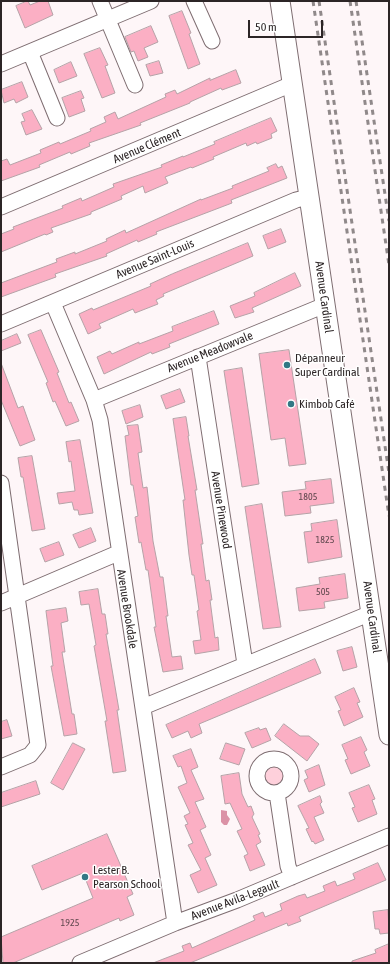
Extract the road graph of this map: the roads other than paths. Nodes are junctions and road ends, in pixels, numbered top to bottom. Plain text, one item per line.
1 (100, 1) edge
2 (151, 1) edge
3 (194, 1) edge
4 (280, 1) edge
5 (108, 19) junction
6 (212, 41) dead end
7 (30, 52) junction
8 (1, 64) edge
9 (292, 84) junction
10 (135, 85) dead end
11 (57, 118) dead end
12 (309, 197) junction
13 (1, 207) edge
14 (53, 303) junction
15 (325, 304) junction
16 (1, 324) edge
17 (198, 356) junction
18 (94, 400) junction
19 (1, 483) edge
20 (118, 553) junction
21 (17, 596) junction
22 (1, 603) edge
23 (371, 613) junction
24 (244, 664) junction
25 (143, 707) junction
26 (389, 735) edge
27 (1, 768) edge
28 (277, 793) dead end
29 (389, 836) edge
30 (292, 877) junction
31 (175, 923) junction
32 (80, 963) edge

1 - 5 street
2 - 5 street
3 - 6 street
4 - 9 main road, Avenue Cardinal
5 - 7 street
5 - 10 street
7 - 8 street
7 - 11 street
9 - 12 main road, Avenue Cardinal
9 - 13 street, Avenue Clément
12 - 14 street, Avenue Saint-Louis
12 - 15 main road, Avenue Cardinal
14 - 16 street, Avenue Saint-Louis
14 - 18 street, Avenue Brookdale
15 - 17 street, Avenue Meadowvale
15 - 23 main road, Avenue Cardinal
17 - 18 street, Avenue Meadowvale
17 - 24 street, Avenue Pinewood
18 - 20 street, Avenue Brookdale
19 - 21 street
20 - 21 street
20 - 25 street, Avenue Brookdale
21 - 22 street
21 - 27 street
23 - 24 street
23 - 26 main road, Avenue Cardinal
24 - 25 street
25 - 31 street, Avenue Brookdale
28 - 30 street
29 - 30 street, Avenue Avila-Legault
30 - 31 street, Avenue Avila-Legault
31 - 32 street, Avenue Avila-Legault

